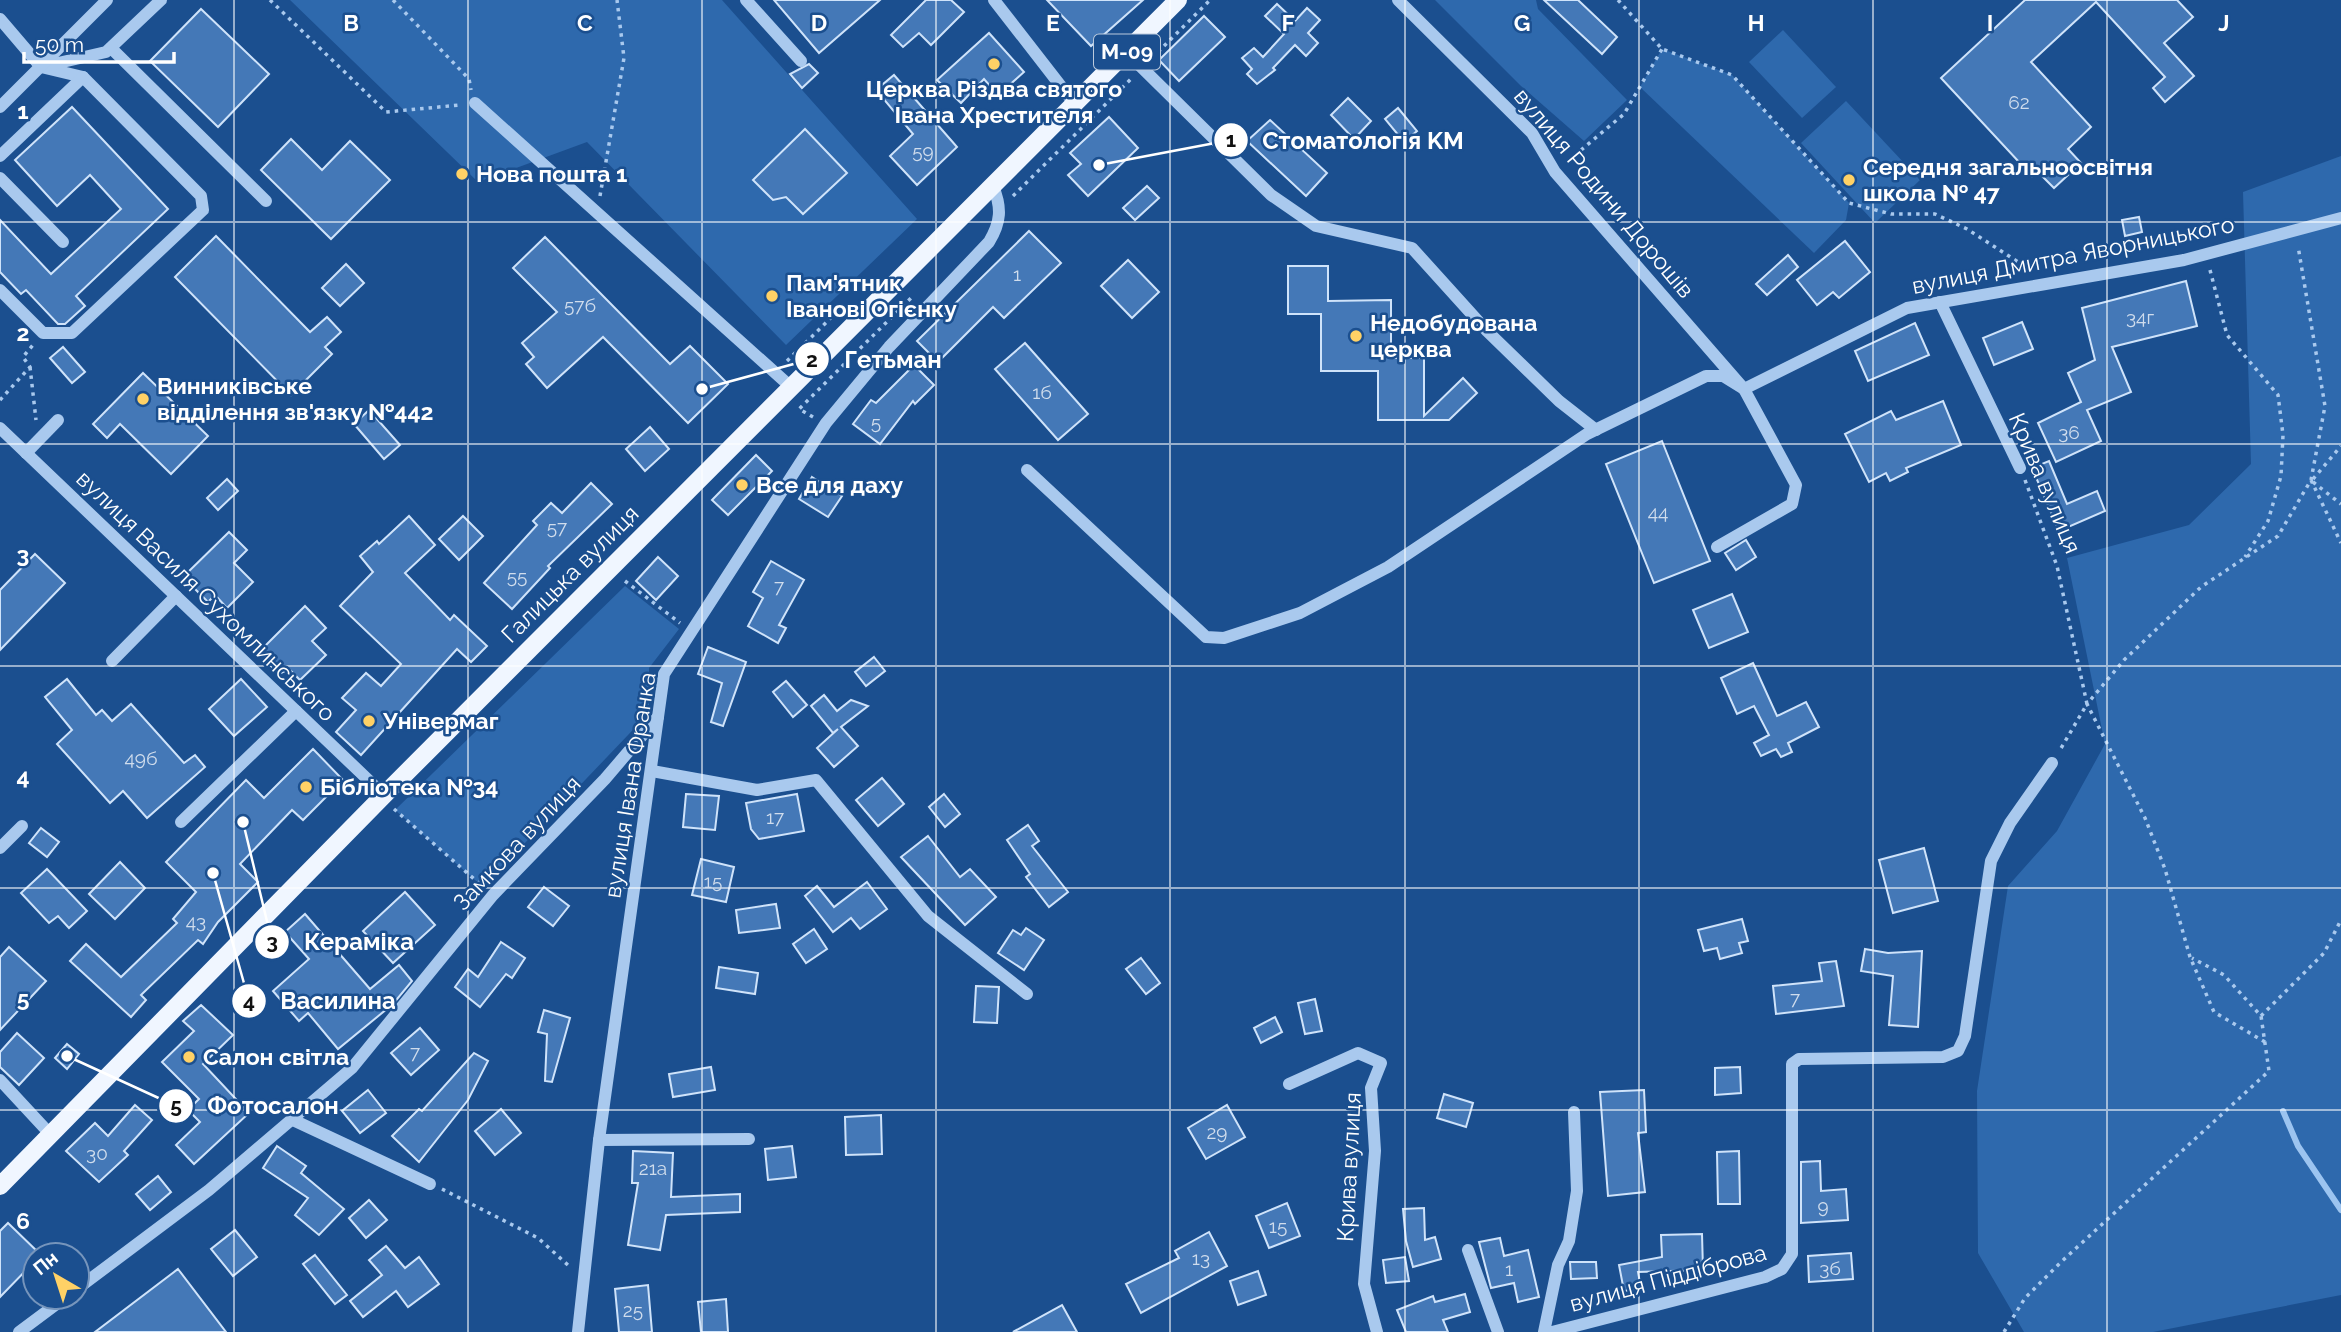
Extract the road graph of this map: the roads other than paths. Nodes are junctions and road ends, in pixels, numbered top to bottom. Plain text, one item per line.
1 (107, 0) edge
2 (161, 0) edge
3 (746, 0) edge
4 (994, 0) edge
5 (1178, 0) edge
6 (1398, 0) edge
7 (0, 19) edge
8 (111, 48) junction
9 (1126, 52) junction
10 (801, 61) dead end
11 (41, 67) junction
12 (83, 77) junction
13 (475, 103) road end
14 (1074, 103) junction
15 (0, 107) edge
16 (0, 156) edge
17 (0, 178) edge
18 (993, 186) junction
19 (266, 201) dead end
20 (2341, 218) edge
21 (63, 242) dead end
22 (0, 290) edge
23 (1940, 302) junction
24 (791, 387) junction
25 (1744, 389) junction
26 (58, 420) dead end
27 (0, 428) edge
28 (1592, 432) junction
29 (26, 453) junction
30 (2020, 468) road end
31 (1027, 470) dead end
32 (1717, 547) dead end
33 (176, 596) junction
34 (112, 661) dead end
35 (296, 711) junction
36 (659, 717) junction
37 (2052, 764) road end
38 (652, 771) junction
39 (387, 800) junction
40 (181, 822) dead end
41 (22, 826) dead end
42 (0, 848) edge
43 (1027, 994) dead end
44 (0, 1080) edge
45 (1289, 1084) dead end
46 (1574, 1112) dead end
47 (293, 1120) junction
48 (51, 1135) junction
49 (749, 1139) dead end
50 (599, 1140) junction
51 (430, 1184) road end
52 (0, 1186) edge
53 (1468, 1251) dead end
54 (91, 1278) edge
55 (47, 1311) edge
56 (19, 1332) edge
57 (579, 1332) edge
58 (1377, 1332) edge
59 (1498, 1332) edge
60 (1544, 1332) edge
61 (1552, 1332) edge

1 - 11 street
2 - 8 street
3 - 10 street
4 - 14 street
5 - 9 main road, Галицька вулиця / М-09
6 - 25 street, вулиця Родини Дорошів
7 - 11 street
8 - 11 street
8 - 19 street
9 - 14 main road, Галицька вулиця / М-09
9 - 28 street
11 - 12 street
11 - 15 street
12 - 16 street
12 - 22 street
13 - 24 street
14 - 18 main road, Галицька вулиця / М-09
17 - 21 street
18 - 24 main road, Галицька вулиця / М-09
18 - 36 street, вулиця Івана Франка
20 - 23 street, вулиця Дмитра Яворницького
23 - 25 street, вулиця Дмитра Яворницького
23 - 30 street, Крива вулиця
24 - 39 main road, Галицька вулиця / М-09
25 - 28 street
25 - 32 street, вулиця Родини Дорошів
26 - 29 street
27 - 29 street, вулиця Василя Сухомлинського
28 - 31 street
29 - 33 street, вулиця Василя Сухомлинського
33 - 34 street
33 - 35 street, вулиця Василя Сухомлинського
35 - 39 street, вулиця Василя Сухомлинського
35 - 40 street
36 - 38 street, вулиця Івана Франка
36 - 47 street, Замкова вулиця
37 - 61 street, вулиця Піддіброва
38 - 43 street
38 - 50 street, вулиця Івана Франка
39 - 48 main road, Галицька вулиця / М-09
41 - 42 street
44 - 48 street
45 - 58 street, Крива вулиця
46 - 60 street
47 - 51 street
47 - 54 street, Замкова вулиця
48 - 52 main road, Галицька вулиця / М-09
49 - 50 street
50 - 57 street, вулиця Івана Франка
53 - 59 street
55 - 56 street

